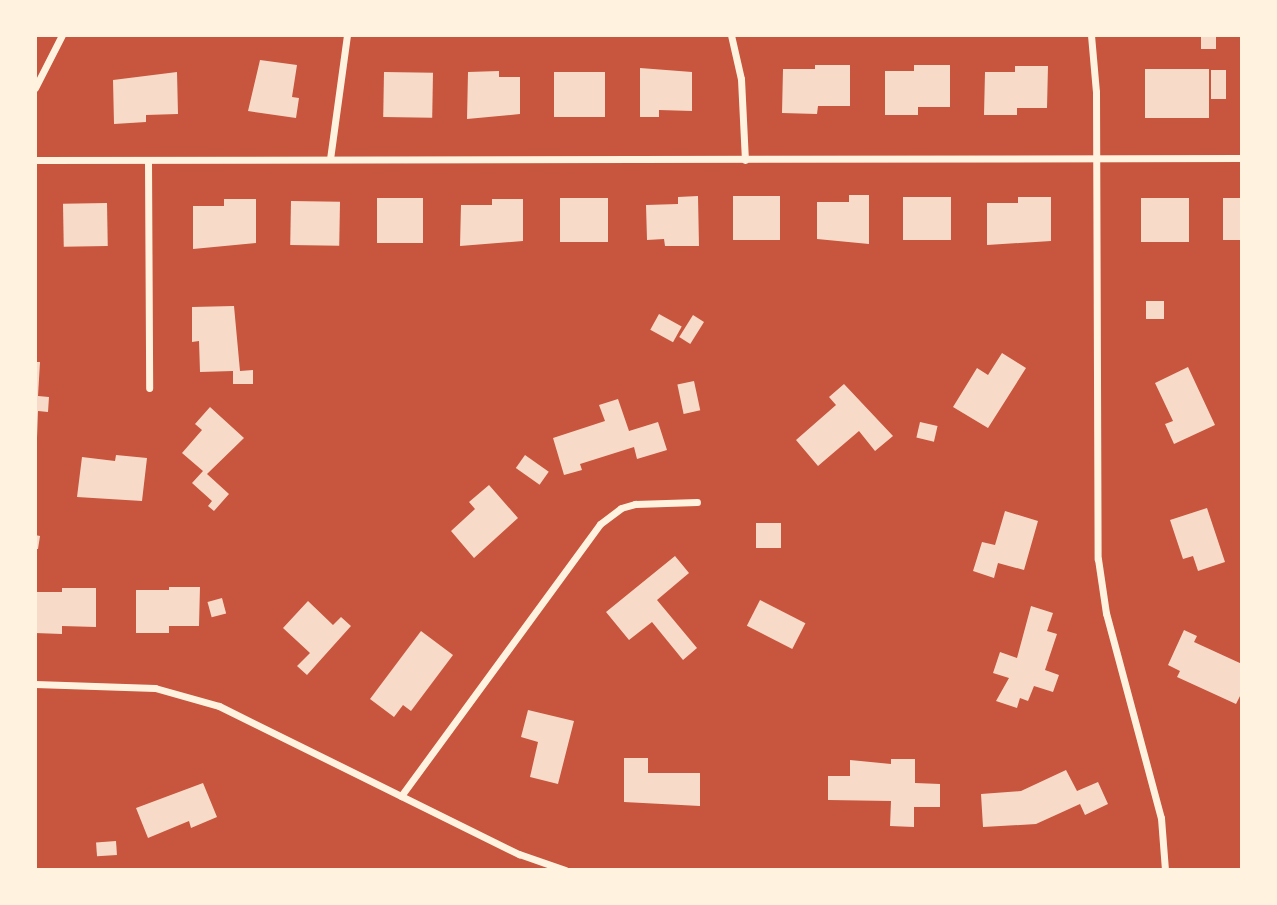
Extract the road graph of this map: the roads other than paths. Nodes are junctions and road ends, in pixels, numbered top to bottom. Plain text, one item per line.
1 (62, 35) edge
2 (347, 35) edge
3 (731, 35) edge
4 (1091, 35) edge
5 (35, 88) edge
6 (1242, 158) edge
7 (330, 159) junction
8 (1097, 159) junction
9 (35, 160) edge
10 (745, 160) junction
11 (149, 161) junction
12 (149, 388) dead end
13 (697, 502) dead end
14 (35, 684) edge
15 (401, 796) junction
16 (565, 870) edge
17 (1165, 870) edge

1 - 5 street
2 - 7 street
3 - 10 street
4 - 8 street
6 - 8 street
7 - 10 street
7 - 11 street
8 - 10 street
8 - 17 street
9 - 11 street
11 - 12 street
13 - 15 street
14 - 15 street
15 - 16 street

